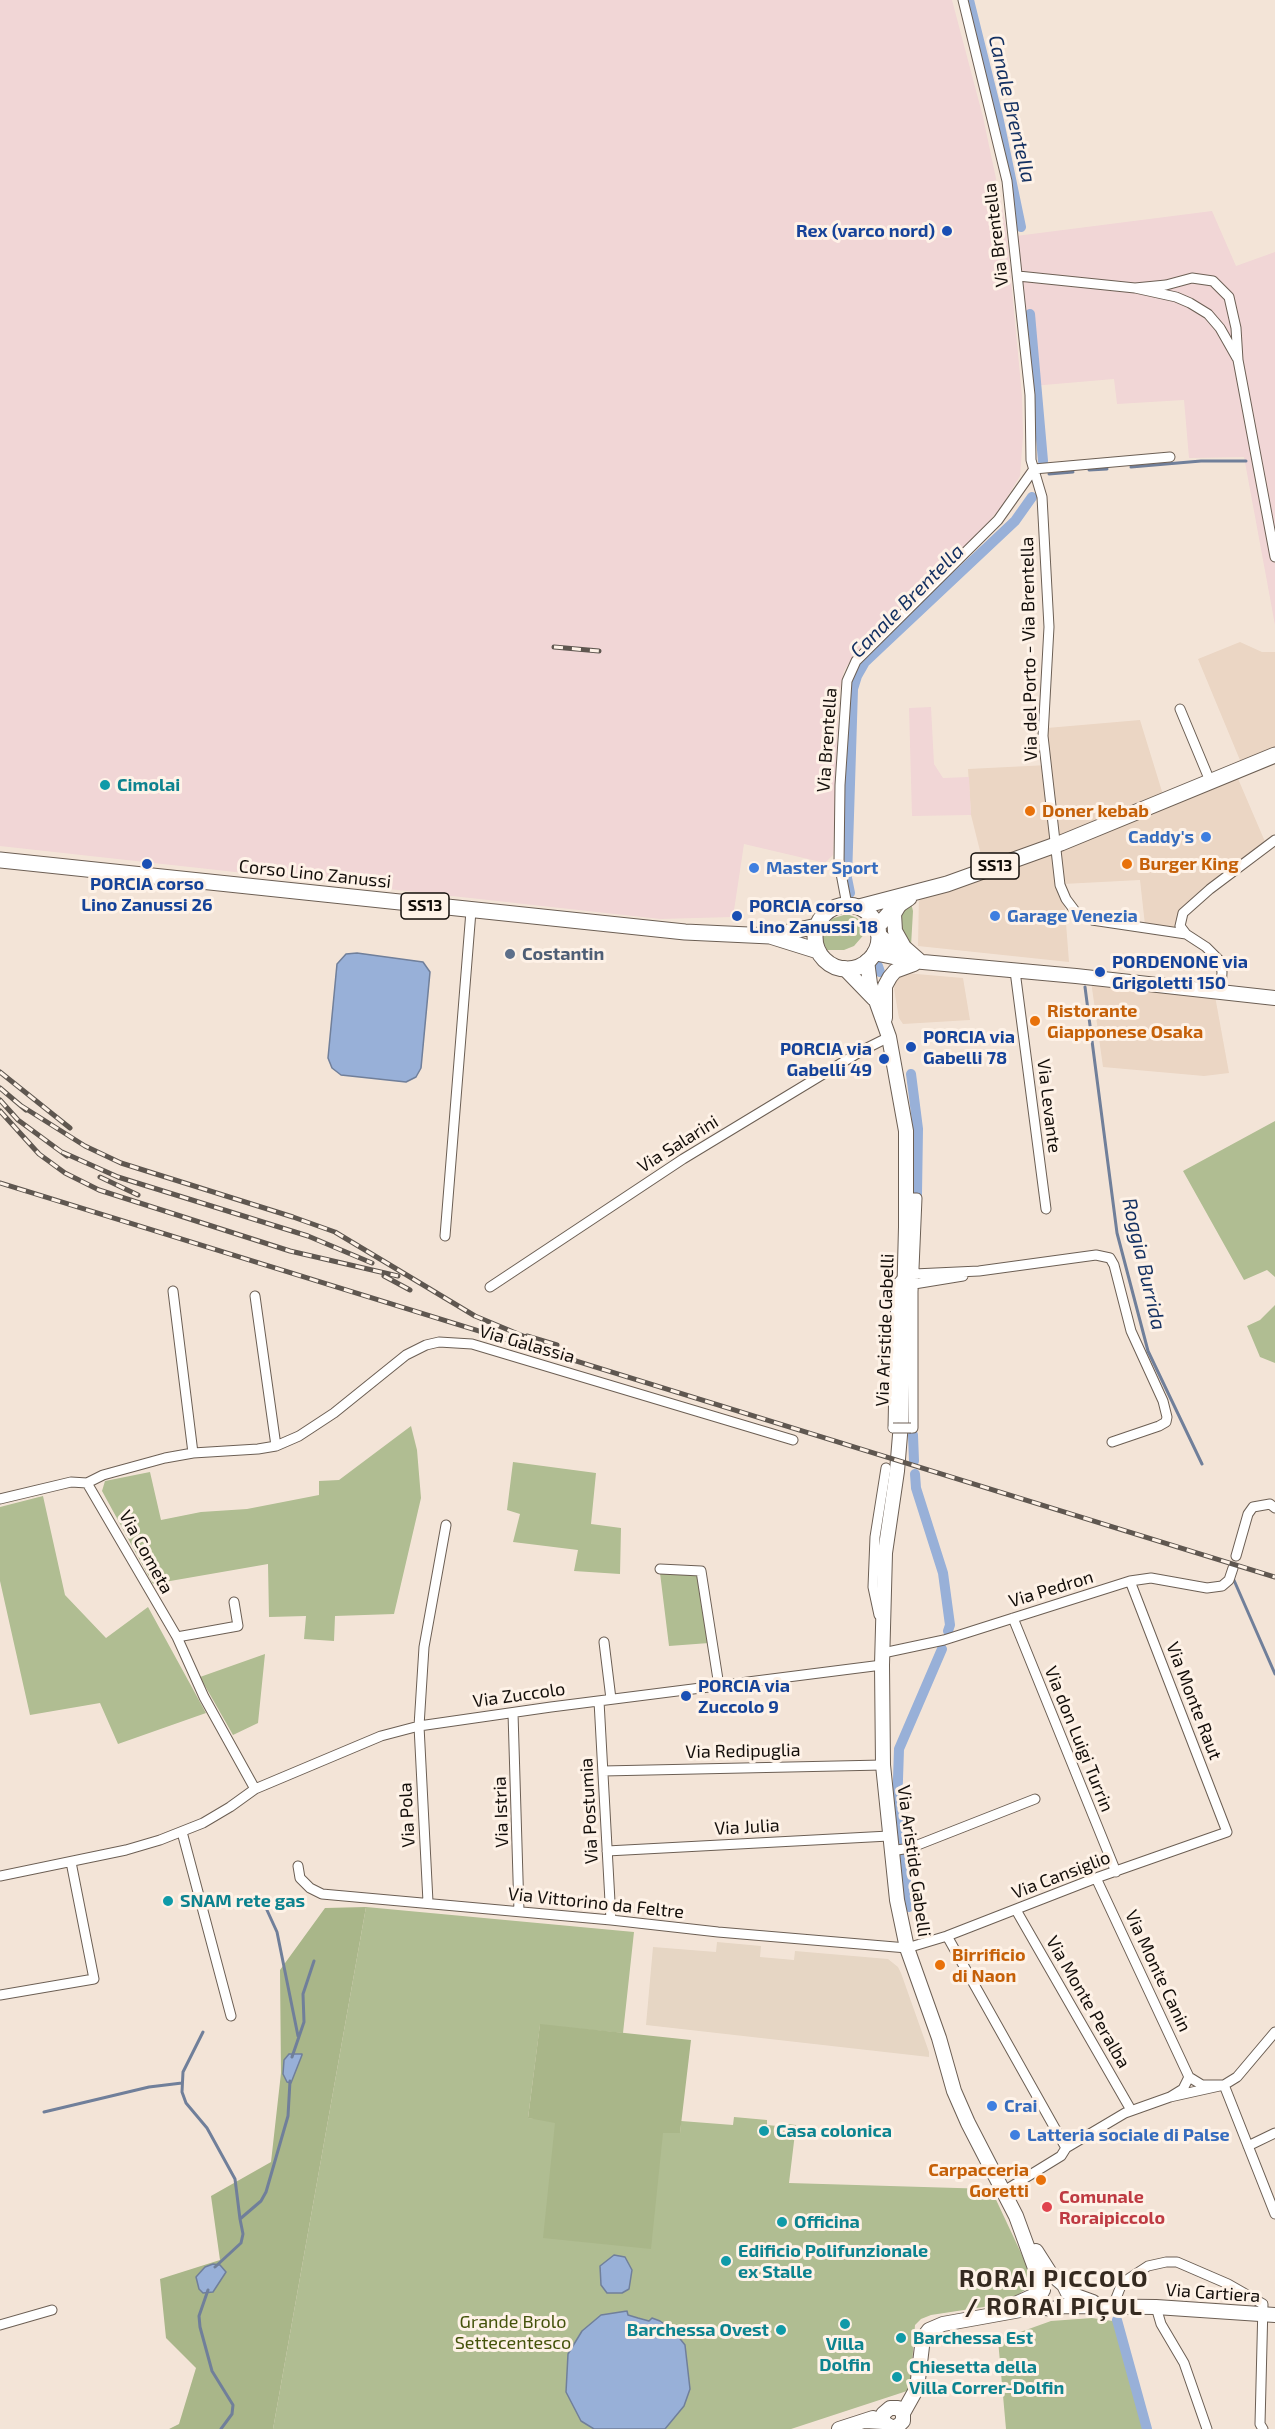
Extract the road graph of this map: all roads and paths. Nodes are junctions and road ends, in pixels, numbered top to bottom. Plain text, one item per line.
1 (963, 0) edge
2 (1018, 276) junction
3 (1178, 282) junction
4 (1135, 288) junction
5 (1176, 297) junction
6 (1238, 360) junction
7 (1170, 457) dead end
8 (1034, 469) junction
9 (1275, 557) edge
10 (1179, 709) dead end
11 (1275, 754) edge
12 (1210, 781) junction
13 (1275, 840) edge
14 (1059, 843) junction
15 (0, 860) edge
16 (928, 889) junction
17 (902, 902) junction
18 (853, 906) junction
19 (471, 911) junction
20 (817, 926) junction
21 (878, 931) junction
22 (1186, 934) junction
23 (770, 936) junction
24 (818, 951) junction
25 (870, 957) junction
26 (921, 962) junction
27 (844, 968) junction
28 (1015, 970) junction
29 (1221, 992) junction
30 (1275, 998) edge
31 (874, 999) junction
32 (887, 1033) junction
33 (1046, 1209) dead end
34 (445, 1236) dead end
35 (909, 1279) junction
36 (490, 1287) dead end
37 (172, 1291) dead end
38 (255, 1296) dead end
39 (793, 1440) dead end
40 (1112, 1442) dead end
41 (276, 1446) junction
42 (193, 1453) junction
43 (886, 1468) dead end
44 (87, 1483) junction
45 (0, 1499) edge
46 (1275, 1508) edge
47 (446, 1525) dead end
48 (1236, 1556) dead end
49 (1233, 1568) dead end
50 (660, 1569) dead end
51 (1130, 1581) junction
52 (234, 1602) dead end
53 (1013, 1618) junction
54 (882, 1632) junction
55 (177, 1637) junction
56 (604, 1642) dead end
57 (882, 1659) junction
58 (719, 1686) junction
59 (611, 1699) junction
60 (599, 1701) junction
61 (513, 1713) junction
62 (419, 1726) junction
63 (883, 1765) junction
64 (603, 1771) junction
65 (255, 1789) junction
66 (1035, 1799) dead end
67 (182, 1832) junction
68 (1227, 1832) joint
69 (889, 1836) junction
70 (895, 1850) junction
71 (607, 1851) junction
72 (71, 1862) junction
73 (298, 1866) dead end
74 (1116, 1872) junction
75 (0, 1876) edge
76 (1096, 1878) junction
77 (428, 1902) junction
78 (1016, 1910) junction
79 (519, 1911) junction
80 (611, 1920) junction
81 (947, 1936) junction
82 (907, 1948) junction
83 (0, 1995) edge
84 (231, 2016) dead end
85 (1275, 2032) edge
86 (1189, 2077) junction
87 (1224, 2085) junction
88 (1170, 2097) junction
89 (1131, 2110) junction
90 (1275, 2133) edge
91 (1248, 2146) junction
92 (1066, 2148) junction
93 (1004, 2191) junction
94 (1275, 2214) edge
95 (1016, 2216) junction
96 (1042, 2291) junction
97 (1060, 2297) junction
98 (1113, 2306) junction
99 (1156, 2307) junction
100 (52, 2310) dead end
101 (1270, 2314) edge
102 (981, 2319) junction
103 (0, 2325) edge
104 (839, 2429) edge
105 (1207, 2429) edge
106 (1263, 2429) edge

1 - 2 street, Via Brentella
2 - 4 street
2 - 8 street, Via Brentella
3 - 4 street
3 - 5 street
3 - 6 street
4 - 5 street
5 - 6 street
6 - 9 street
7 - 8 street
8 - 14 street, Via del Porto - Via Brentella
8 - 18 street, Via Brentella
10 - 12 street
11 - 12 main road, SS13
12 - 14 main road, SS13
13 - 22 street
14 - 16 main road, SS13
14 - 22 street, Via del Porto - Via Brentella
15 - 19 main road, Corso Lino Zanussi / SS13
16 - 17 main road
16 - 18 main road
17 - 21 main road
17 - 26 main road
18 - 20 main road
18 - 21 main road
19 - 23 main road, Corso Lino Zanussi / SS13
19 - 34 street
20 - 23 main road, Corso Lino Zanussi
20 - 24 main road
21 - 25 main road
21 - 26 main road
22 - 29 street
23 - 24 main road, Corso Lino Zanussi
24 - 27 main road
25 - 26 main road
25 - 27 main road
25 - 31 main road, Via Aristide Gabelli
26 - 28 main road
26 - 32 main road, Via Aristide Gabelli
27 - 31 main road, Via Aristide Gabelli
28 - 29 main road
28 - 33 street, Via Levante
29 - 30 main road
31 - 32 main road, Via Aristide Gabelli
32 - 35 main road, Via Aristide Gabelli
32 - 36 street, Via Salarini
35 - 35 street, bridge
35 - 40 street
35 - 54 main road, Via Aristide Gabelli
37 - 42 street
38 - 41 street
39 - 41 street, Via Galassia
41 - 42 street, Via Galassia
42 - 44 street, Via Galassia
43 - 54 street, Via Aristide Gabelli
44 - 45 street, Via Galassia
44 - 55 street, Via Cometa
46 - 48 street
47 - 62 street, Via Pola
49 - 51 street, Via Pedron
50 - 58 street
51 - 53 street, Via Pedron
51 - 68 street, Via Monte Raut
52 - 55 street
53 - 57 street, Via Pedron
53 - 74 street, Via don Luigi Turrin
54 - 57 main road, Via Aristide Gabelli
55 - 65 street, Via Cometa
56 - 59 street
57 - 58 street, Via Zuccolo
57 - 63 main road, Via Aristide Gabelli
58 - 59 street, Via Zuccolo
59 - 60 street, Via Zuccolo
60 - 61 street, Via Zuccolo
60 - 64 street, Via Postumia
61 - 62 street, Via Zuccolo
61 - 79 street, Via Istria
62 - 65 street, Via Zuccolo
62 - 77 street, Via Pola
63 - 64 street, Via Redipuglia
63 - 69 main road, Via Aristide Gabelli
64 - 71 street, Via Postumia
65 - 67 street, Via Zuccolo
66 - 70 street
67 - 72 street, Via Zuccolo
67 - 84 street
68 - 74 street, Via Cansiglio
69 - 70 main road, Via Aristide Gabelli
69 - 71 street, Via Julia
70 - 82 main road, Via Aristide Gabelli
71 - 80 street, Via Postumia
72 - 75 street, Via Zuccolo
72 - 83 street
73 - 77 street, Via Vittorino da Feltre
74 - 76 street, Via Cansiglio
76 - 78 street, Via Cansiglio
76 - 86 street, Via Monte Canin
77 - 79 street, Via Vittorino da Feltre
78 - 81 street, Via Cansiglio
78 - 89 street, Via Monte Peralba
79 - 80 street, Via Vittorino da Feltre
80 - 82 street, Via Vittorino da Feltre
81 - 82 street, Via Cansiglio
81 - 92 street
82 - 93 main road, Via Aristide Gabelli
85 - 87 street
86 - 87 street
86 - 88 street
87 - 88 street
87 - 91 street
88 - 89 street
89 - 92 street
90 - 91 street
91 - 94 street
92 - 93 street
93 - 95 main road, Via Aristide Gabelli
95 - 96 main road, Via Aristide Gabelli
95 - 97 main road, Via Aristide Gabelli
96 - 97 main road
96 - 97 main road, Via Cartiera
96 - 102 main road, Via Cartiera
97 - 98 main road, Via Cartiera
97 - 102 main road, Via Cartiera
98 - 99 main road, Via Cartiera
98 - 101 street
99 - 101 main road, Via Cartiera
99 - 105 street
100 - 103 street
101 - 106 street
102 - 104 main road, Via Cartiera

